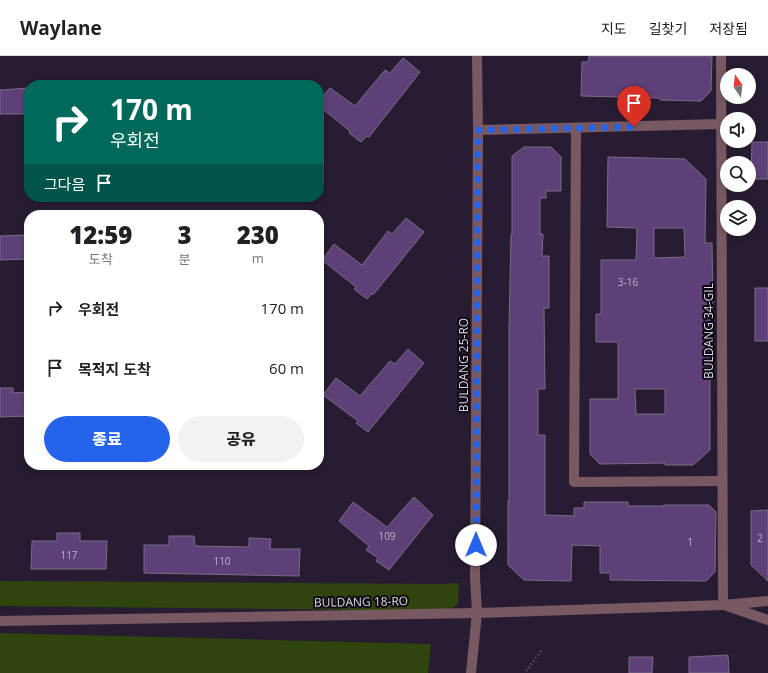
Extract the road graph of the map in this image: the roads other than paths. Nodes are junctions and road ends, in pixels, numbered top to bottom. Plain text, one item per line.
1 (477, 56) edge
2 (721, 56) edge
3 (721, 112) edge
4 (720, 124) edge
5 (576, 128) junction
6 (478, 130) junction
7 (721, 148) edge
8 (722, 481) junction
9 (768, 601) edge
10 (723, 605) junction
11 (477, 613) junction
12 (768, 620) edge
13 (0, 621) edge
14 (471, 673) edge

1 - 6 street, BULDANG 25-RO
2 - 3 street, BULDANG 34-GIL
4 - 5 street
5 - 6 street
5 - 8 street
6 - 11 street, BULDANG 25-RO
7 - 8 street, BULDANG 34-GIL
8 - 10 street, BULDANG 34-GIL
9 - 10 street, BULDANG 18-RO
10 - 11 street, BULDANG 18-RO
10 - 12 street
11 - 13 street, BULDANG 18-RO
11 - 14 street, BULDANG 25-RO

